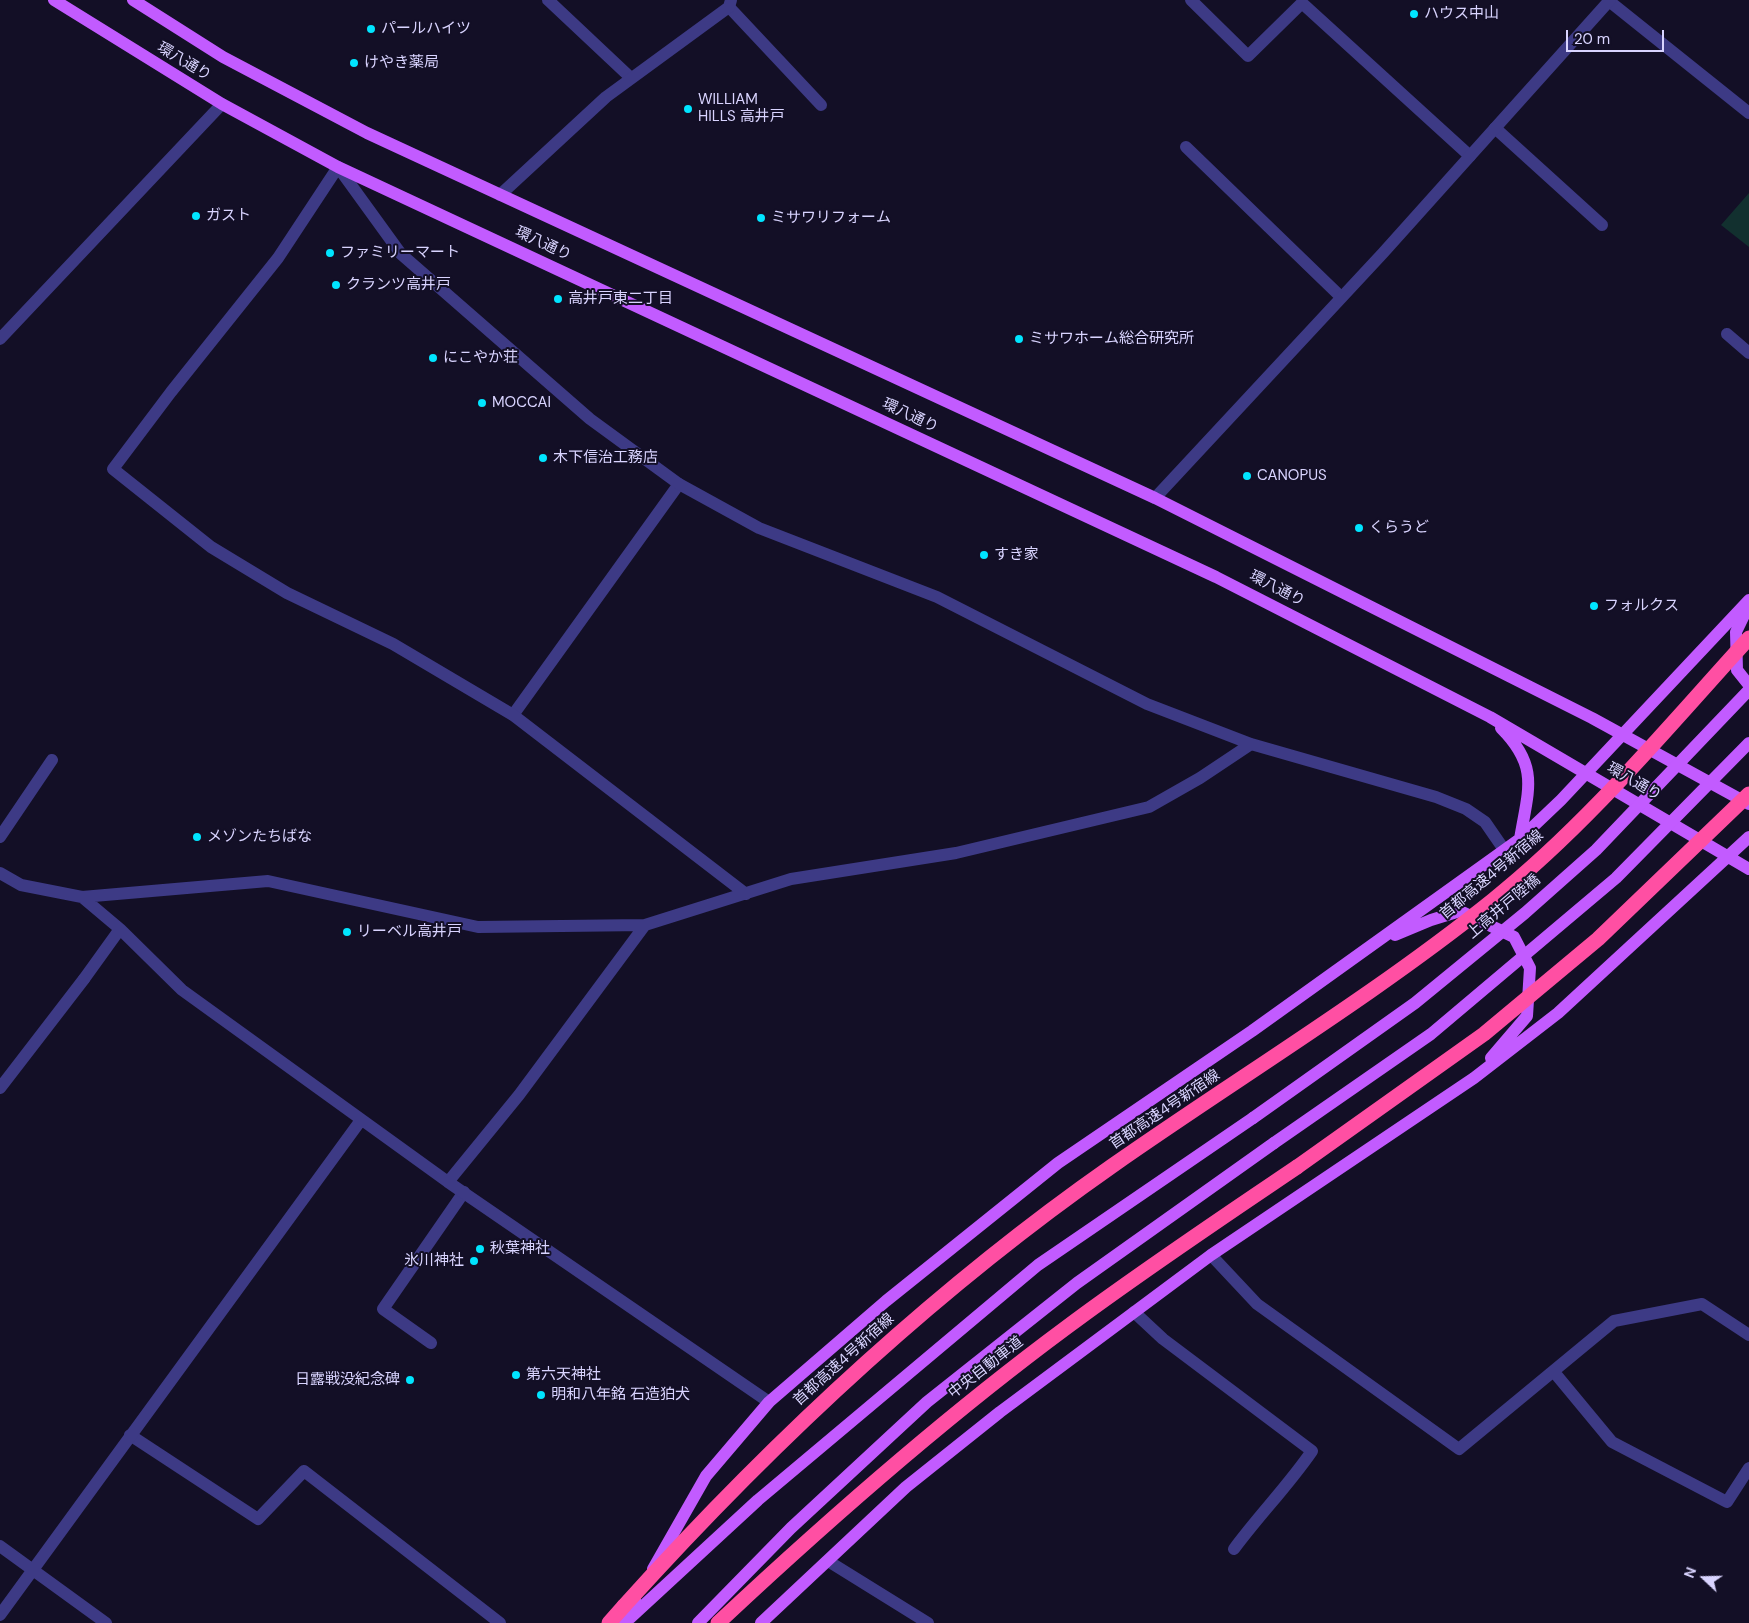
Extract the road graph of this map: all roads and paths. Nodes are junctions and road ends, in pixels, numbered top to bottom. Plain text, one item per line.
1 (54, 0) edge
2 (133, 0) edge
3 (548, 0) edge
4 (1190, 0) edge
5 (1610, 1) edge
6 (730, 3) edge
7 (631, 78) junction
8 (222, 104) junction
9 (821, 105) dead end
10 (1749, 113) edge
11 (1495, 128) junction
12 (1186, 147) dead end
13 (1470, 156) junction
14 (338, 167) junction
15 (500, 195) junction
16 (1602, 225) dead end
17 (1340, 296) junction
18 (1727, 334) dead end
19 (0, 339) edge
20 (1749, 353) edge
21 (679, 484) junction
22 (1155, 498) junction
23 (1749, 600) edge
24 (1749, 605) edge
25 (1749, 638) edge
26 (1749, 684) edge
27 (1749, 690) edge
28 (513, 715) junction
29 (1490, 717) junction
30 (1622, 734) junction
31 (1749, 743) edge
32 (1251, 744) junction
33 (52, 760) dead end
34 (1586, 773) junction
35 (1749, 794) edge
36 (1749, 804) edge
37 (0, 837) edge
38 (1749, 837) edge
39 (1520, 839) junction
40 (1505, 851) junction
41 (1729, 857) junction
42 (1749, 869) edge
43 (0, 873) edge
44 (746, 894) junction
45 (82, 897) junction
46 (645, 925) junction
47 (120, 929) junction
48 (1370, 946) junction
49 (1474, 1078) junction
50 (0, 1088) edge
51 (361, 1120) junction
52 (448, 1182) junction
53 (464, 1192) junction
54 (1211, 1255) junction
55 (1134, 1312) junction
56 (1749, 1335) edge
57 (430, 1343) dead end
58 (1554, 1372) junction
59 (769, 1402) junction
60 (130, 1435) junction
61 (1749, 1468) edge
62 (0, 1546) edge
63 (1234, 1549) dead end
64 (828, 1561) junction
65 (32, 1569) junction
66 (0, 1615) edge
67 (106, 1623) edge
68 (500, 1623) edge
69 (609, 1623) edge
70 (623, 1623) edge
71 (698, 1623) edge
72 (718, 1623) edge
73 (762, 1623) edge
74 (928, 1623) edge

1 - 8 main road, 環八通り
2 - 15 main road, 環八通り
3 - 7 street
4 - 13 street
5 - 10 street
5 - 11 street
6 - 7 street
6 - 9 street
7 - 15 street
8 - 14 main road, 環八通り
8 - 19 street
11 - 13 street
11 - 16 street
12 - 17 street
13 - 17 street
14 - 21 street
14 - 28 street
14 - 29 main road, 環八通り
15 - 22 main road, 環八通り
17 - 22 street
18 - 20 street
21 - 28 street
21 - 32 street
22 - 30 main road, 環八通り
23 - 30 main road
24 - 26 main road
25 - 69 highway, 首都高速4号新宿線, bridge
27 - 70 main road, 上高井戸陸橋, bridge
28 - 44 street
29 - 34 main road, 環八通り
29 - 39 main road
30 - 34 main road
30 - 36 main road, 環八通り
31 - 71 main road, bridge
32 - 40 street
32 - 44 street
33 - 37 street
34 - 39 main road
34 - 41 main road, 環八通り
35 - 72 highway, 中央自動車道, bridge
38 - 41 main road
39 - 40 main road
40 - 48 main road
41 - 42 main road, 環八通り
41 - 49 main road
43 - 45 street
44 - 46 street
45 - 46 street
45 - 47 street
46 - 52 street
47 - 50 street
47 - 51 street
48 - 49 main road
48 - 59 main road
49 - 54 main road
51 - 52 street
51 - 60 street
52 - 53 street
53 - 57 street
53 - 59 street
54 - 55 main road
54 - 58 street
55 - 63 street
55 - 64 main road
56 - 58 street
58 - 61 street
59 - 70 main road
60 - 65 street
60 - 68 street
62 - 65 street
64 - 73 main road
64 - 74 street
65 - 66 street
65 - 67 street

